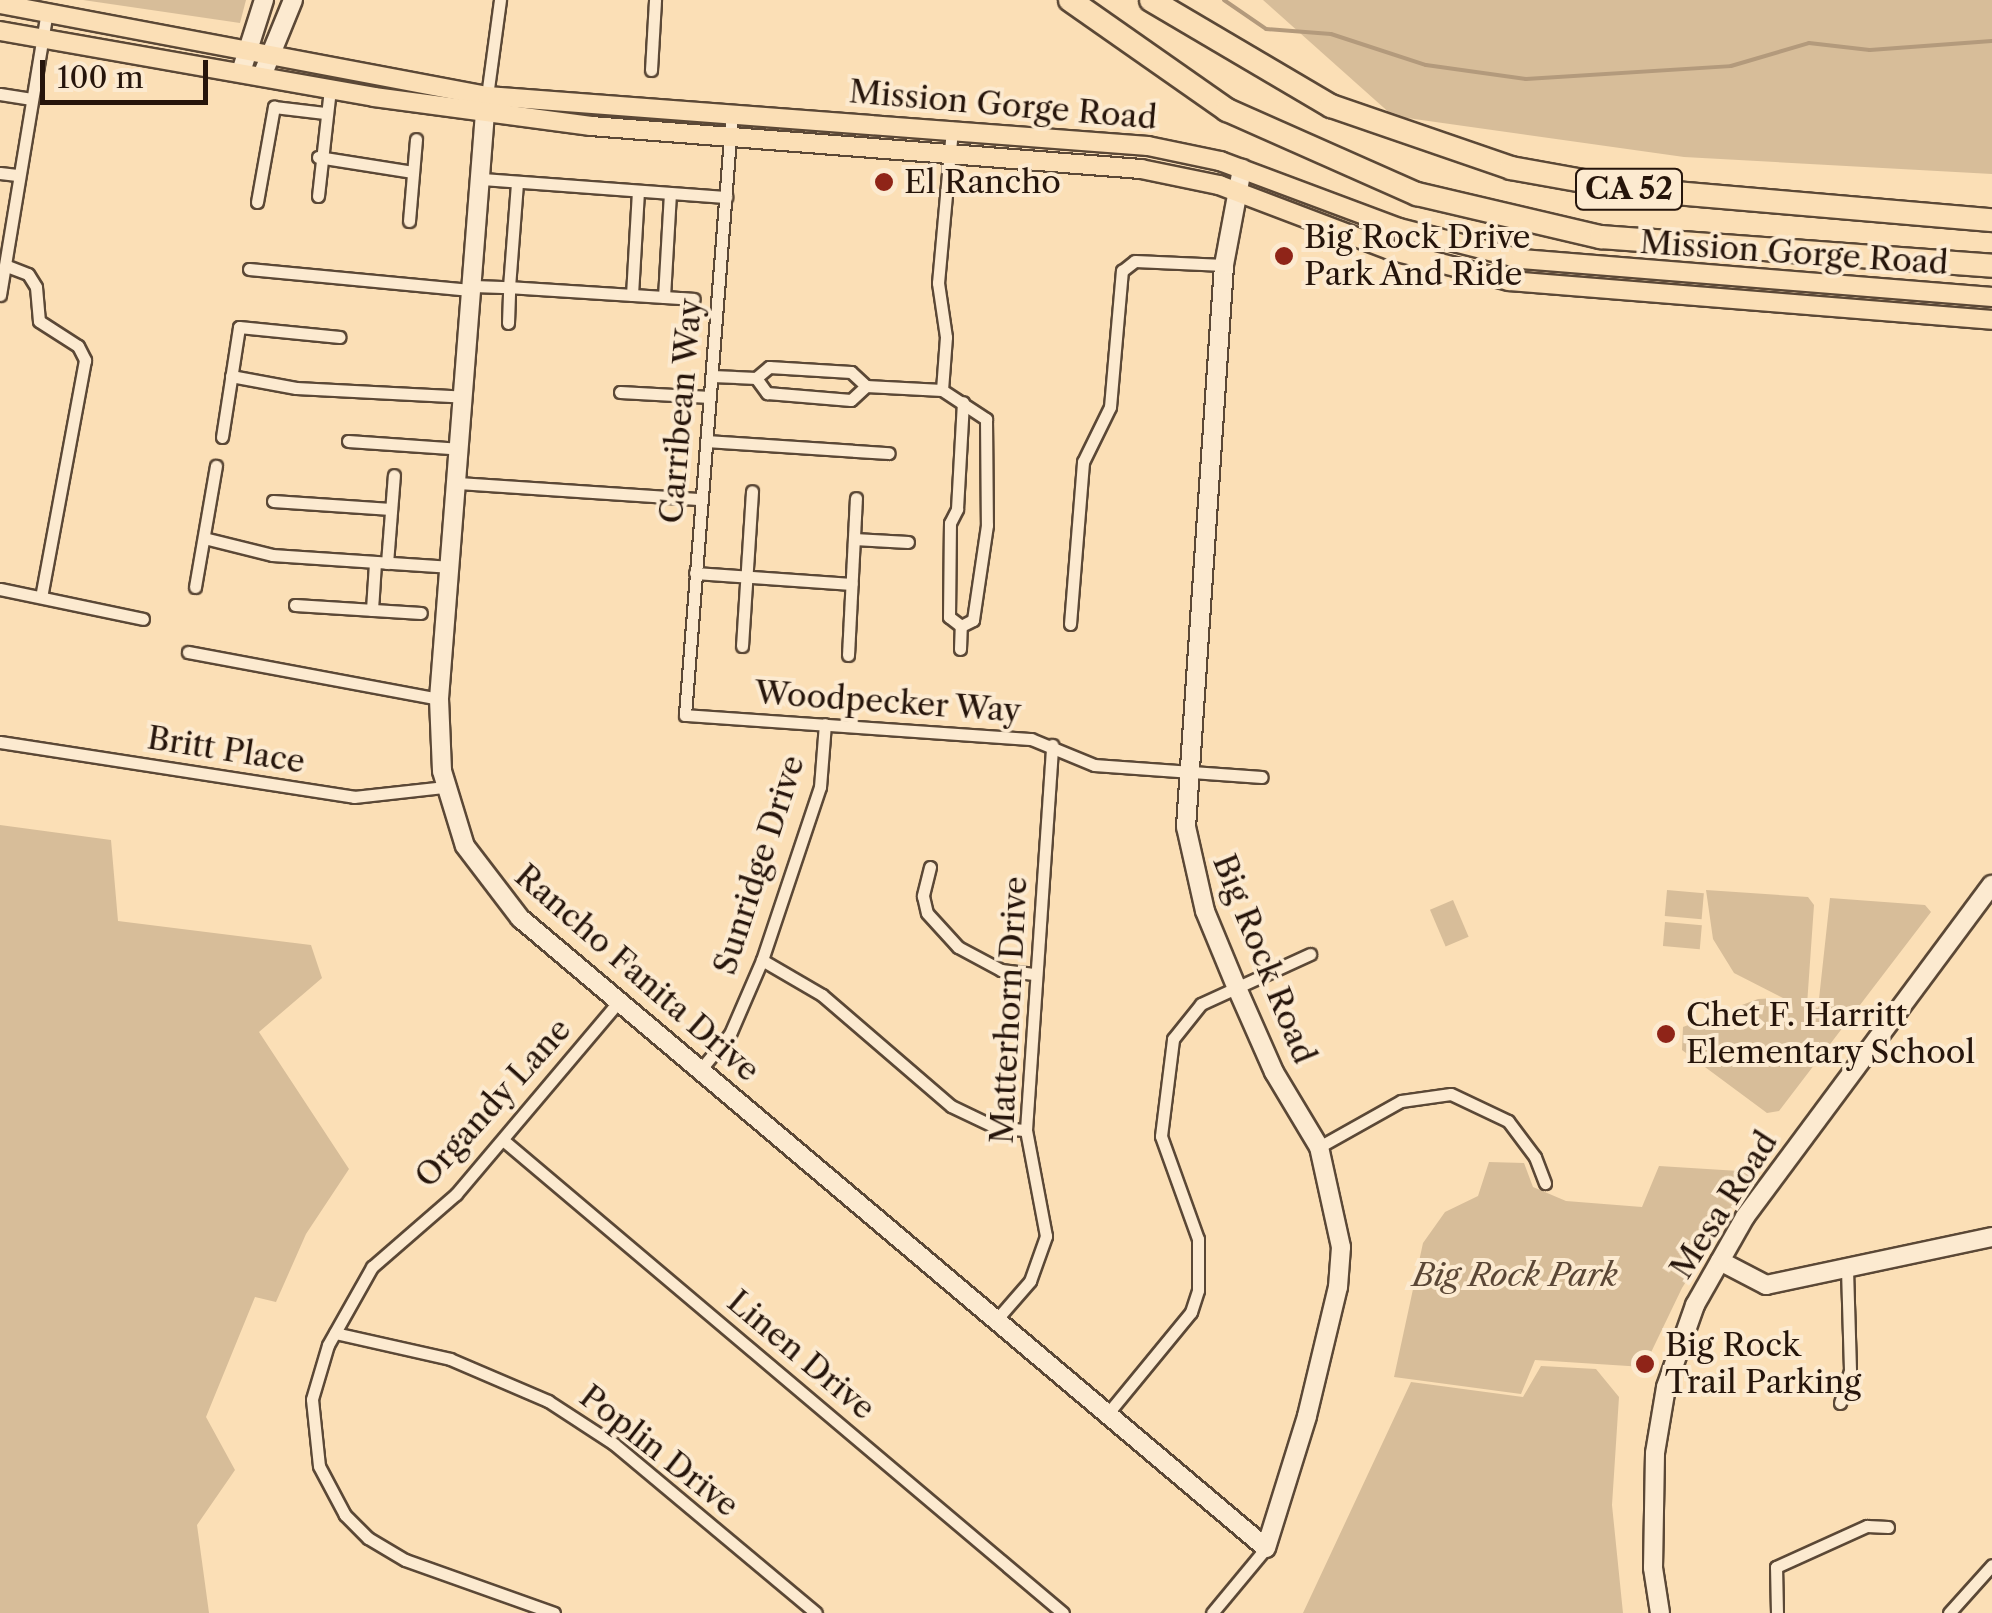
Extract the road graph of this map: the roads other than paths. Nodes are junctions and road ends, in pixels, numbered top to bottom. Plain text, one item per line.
1 (264, 0) edge
2 (293, 0) edge
3 (500, 0) edge
4 (655, 0) edge
5 (1070, 0) edge
6 (1152, 0) edge
7 (0, 4) edge
8 (47, 12) junction
9 (0, 31) edge
10 (42, 38) junction
11 (246, 50) junction
12 (268, 55) junction
13 (650, 70) dead end
14 (241, 72) junction
15 (262, 76) junction
16 (330, 89) junction
17 (0, 94) edge
18 (32, 99) junction
19 (486, 104) junction
20 (732, 112) junction
21 (326, 113) junction
22 (863, 122) junction
23 (952, 128) junction
24 (730, 135) junction
25 (416, 139) dead end
26 (808, 141) junction
27 (950, 152) junction
28 (318, 157) junction
29 (1242, 168) junction
30 (413, 172) junction
31 (0, 173) edge
32 (17, 176) junction
33 (481, 179) junction
34 (517, 182) junction
35 (638, 190) junction
36 (1235, 191) junction
37 (670, 193) junction
38 (318, 196) dead end
39 (726, 197) junction
40 (257, 202) dead end
41 (410, 220) dead end
42 (1992, 220) edge
43 (1224, 264) junction
44 (7, 266) junction
45 (1992, 266) edge
46 (249, 268) dead end
47 (509, 287) junction
48 (473, 288) junction
49 (0, 294) edge
50 (632, 295) junction
51 (664, 297) junction
52 (1992, 297) edge
53 (694, 299) dead end
54 (1992, 320) edge
55 (508, 323) dead end
56 (340, 337) dead end
57 (231, 376) junction
58 (712, 376) junction
59 (756, 378) junction
60 (866, 386) junction
61 (942, 390) junction
62 (620, 392) dead end
63 (465, 397) junction
64 (710, 397) junction
65 (967, 405) junction
66 (222, 438) dead end
67 (348, 441) dead end
68 (706, 442) junction
69 (461, 449) junction
70 (889, 453) dead end
71 (216, 466) dead end
72 (394, 475) dead end
73 (458, 483) junction
74 (752, 491) dead end
75 (856, 498) dead end
76 (701, 499) junction
77 (274, 501) dead end
78 (391, 509) junction
79 (204, 538) junction
80 (854, 538) junction
81 (953, 539) junction
82 (981, 539) junction
83 (908, 542) dead end
84 (381, 562) junction
85 (452, 567) junction
86 (695, 573) junction
87 (747, 576) junction
88 (852, 584) junction
89 (195, 587) dead end
90 (0, 589) edge
91 (41, 597) junction
92 (295, 605) dead end
93 (372, 610) junction
94 (422, 613) dead end
95 (143, 619) dead end
96 (1070, 624) dead end
97 (960, 626) junction
98 (742, 646) dead end
99 (960, 648) dead end
100 (188, 652) dead end
101 (848, 654) dead end
102 (440, 699) junction
103 (685, 715) joint
104 (825, 724) junction
105 (0, 742) edge
106 (1052, 745) junction
107 (1188, 772) junction
108 (1262, 777) dead end
109 (445, 787) junction
110 (930, 867) dead end
111 (1992, 885) edge
112 (1310, 954) dead end
113 (762, 960) junction
114 (1036, 974) junction
115 (1236, 986) junction
116 (618, 1002) junction
117 (700, 1069) junction
118 (1026, 1130) junction
119 (503, 1140) junction
120 (1319, 1147) junction
121 (1545, 1183) dead end
122 (1992, 1237) edge
123 (1720, 1261) junction
124 (1846, 1271) junction
125 (996, 1320) junction
126 (335, 1333) junction
127 (1840, 1403) dead end
128 (1109, 1412) junction
129 (1888, 1527) dead end
130 (1266, 1548) junction
131 (1992, 1565) edge
132 (554, 1613) edge
133 (816, 1613) edge
134 (1063, 1613) edge
135 (1212, 1613) edge
136 (1660, 1613) edge
137 (1776, 1613) edge
138 (1949, 1613) edge

1 - 11 street
2 - 12 street
3 - 19 street
4 - 13 street
5 - 45 highway, CA 52
6 - 42 highway, CA 52
7 - 8 main road, Mission Gorge Road
8 - 10 street
8 - 11 main road, Mission Gorge Road
9 - 10 main road, Mission Gorge Road
10 - 14 main road, Mission Gorge Road
10 - 18 street
11 - 12 main road, Mission Gorge Road
11 - 14 street
12 - 15 street
12 - 19 main road, Mission Gorge Road
14 - 15 main road, Mission Gorge Road
15 - 16 main road, Mission Gorge Road
16 - 19 main road, Mission Gorge Road
16 - 21 street
17 - 18 street
18 - 32 street
19 - 20 main road, Mission Gorge Road
19 - 24 main road, Mission Gorge Road
19 - 33 street, Rancho Fanita Drive
20 - 22 main road, Mission Gorge Road
20 - 24 street, Carribean Way
21 - 28 street
21 - 40 street
22 - 23 main road, Mission Gorge Road
22 - 26 main road
23 - 27 street
23 - 29 main road, Mission Gorge Road
24 - 26 main road, Mission Gorge Road
24 - 39 street, Carribean Way
25 - 30 street
26 - 27 main road, Mission Gorge Road
27 - 36 main road, Mission Gorge Road
27 - 61 street
28 - 30 street
28 - 38 street
29 - 36 street, Big Rock Road
29 - 52 main road, Mission Gorge Road
30 - 41 street
31 - 32 street
32 - 44 street
33 - 34 street
33 - 48 street, Rancho Fanita Drive
34 - 35 street
34 - 47 street
35 - 37 street
35 - 50 street
36 - 43 street, Big Rock Road
36 - 54 main road, Mission Gorge Road
37 - 39 street
37 - 51 street
39 - 58 street, Carribean Way
43 - 96 street
43 - 107 street, Big Rock Road
44 - 49 street
44 - 91 street
46 - 48 street
47 - 48 street
47 - 50 street
47 - 55 street
48 - 63 street, Rancho Fanita Drive
50 - 51 street
51 - 53 street
56 - 57 street
57 - 63 street
57 - 66 street
58 - 59 street
58 - 64 street, Carribean Way
59 - 60 street
59 - 60 street
60 - 61 street
61 - 65 street
62 - 64 street
63 - 69 street, Rancho Fanita Drive
64 - 68 street, Carribean Way
65 - 81 street
65 - 82 street
67 - 69 street
68 - 70 street
68 - 76 street, Carribean Way
69 - 73 street, Rancho Fanita Drive
71 - 79 street
72 - 78 street
73 - 76 street
73 - 85 street, Rancho Fanita Drive
74 - 87 street
75 - 80 street
76 - 86 street, Carribean Way
77 - 78 street
78 - 84 street
79 - 84 street
79 - 89 street
80 - 83 street
80 - 88 street
81 - 82 street
81 - 97 street
82 - 97 street
84 - 85 street
84 - 93 street
85 - 102 street, Rancho Fanita Drive
86 - 87 street
86 - 103 street, Carribean Way
87 - 88 street
87 - 98 street
88 - 101 street
90 - 91 street
91 - 95 street
92 - 93 street
93 - 94 street
97 - 99 street
100 - 102 street
102 - 109 street, Rancho Fanita Drive
103 - 104 street, Woodpecker Way
104 - 106 street, Woodpecker Way
104 - 113 street, Sunridge Drive
105 - 109 street, Britt Place
106 - 107 street, Woodpecker Way
106 - 114 street, Matterhorn Drive
107 - 108 street, Woodpecker Way
107 - 115 street, Big Rock Road
109 - 116 street, Rancho Fanita Drive
110 - 114 street
111 - 123 street, Mesa Road
112 - 115 street
113 - 117 street, Sunridge Drive
113 - 118 street
114 - 118 street, Matterhorn Drive
115 - 120 street, Big Rock Road
115 - 128 street
116 - 117 street, Rancho Fanita Drive
116 - 119 street, Organdy Lane
117 - 125 street, Rancho Fanita Drive
118 - 125 street, Matterhorn Drive
119 - 126 street, Organdy Lane
119 - 134 street, Linen Drive
120 - 121 street
120 - 130 street, Big Rock Road
122 - 124 street
123 - 124 street
123 - 136 street, Mesa Road
124 - 127 street
125 - 128 street, Rancho Fanita Drive
126 - 132 street, Organdy Lane
126 - 133 street, Poplin Drive
128 - 130 street, Rancho Fanita Drive
129 - 137 street
130 - 135 street, Big Rock Road
131 - 138 street

